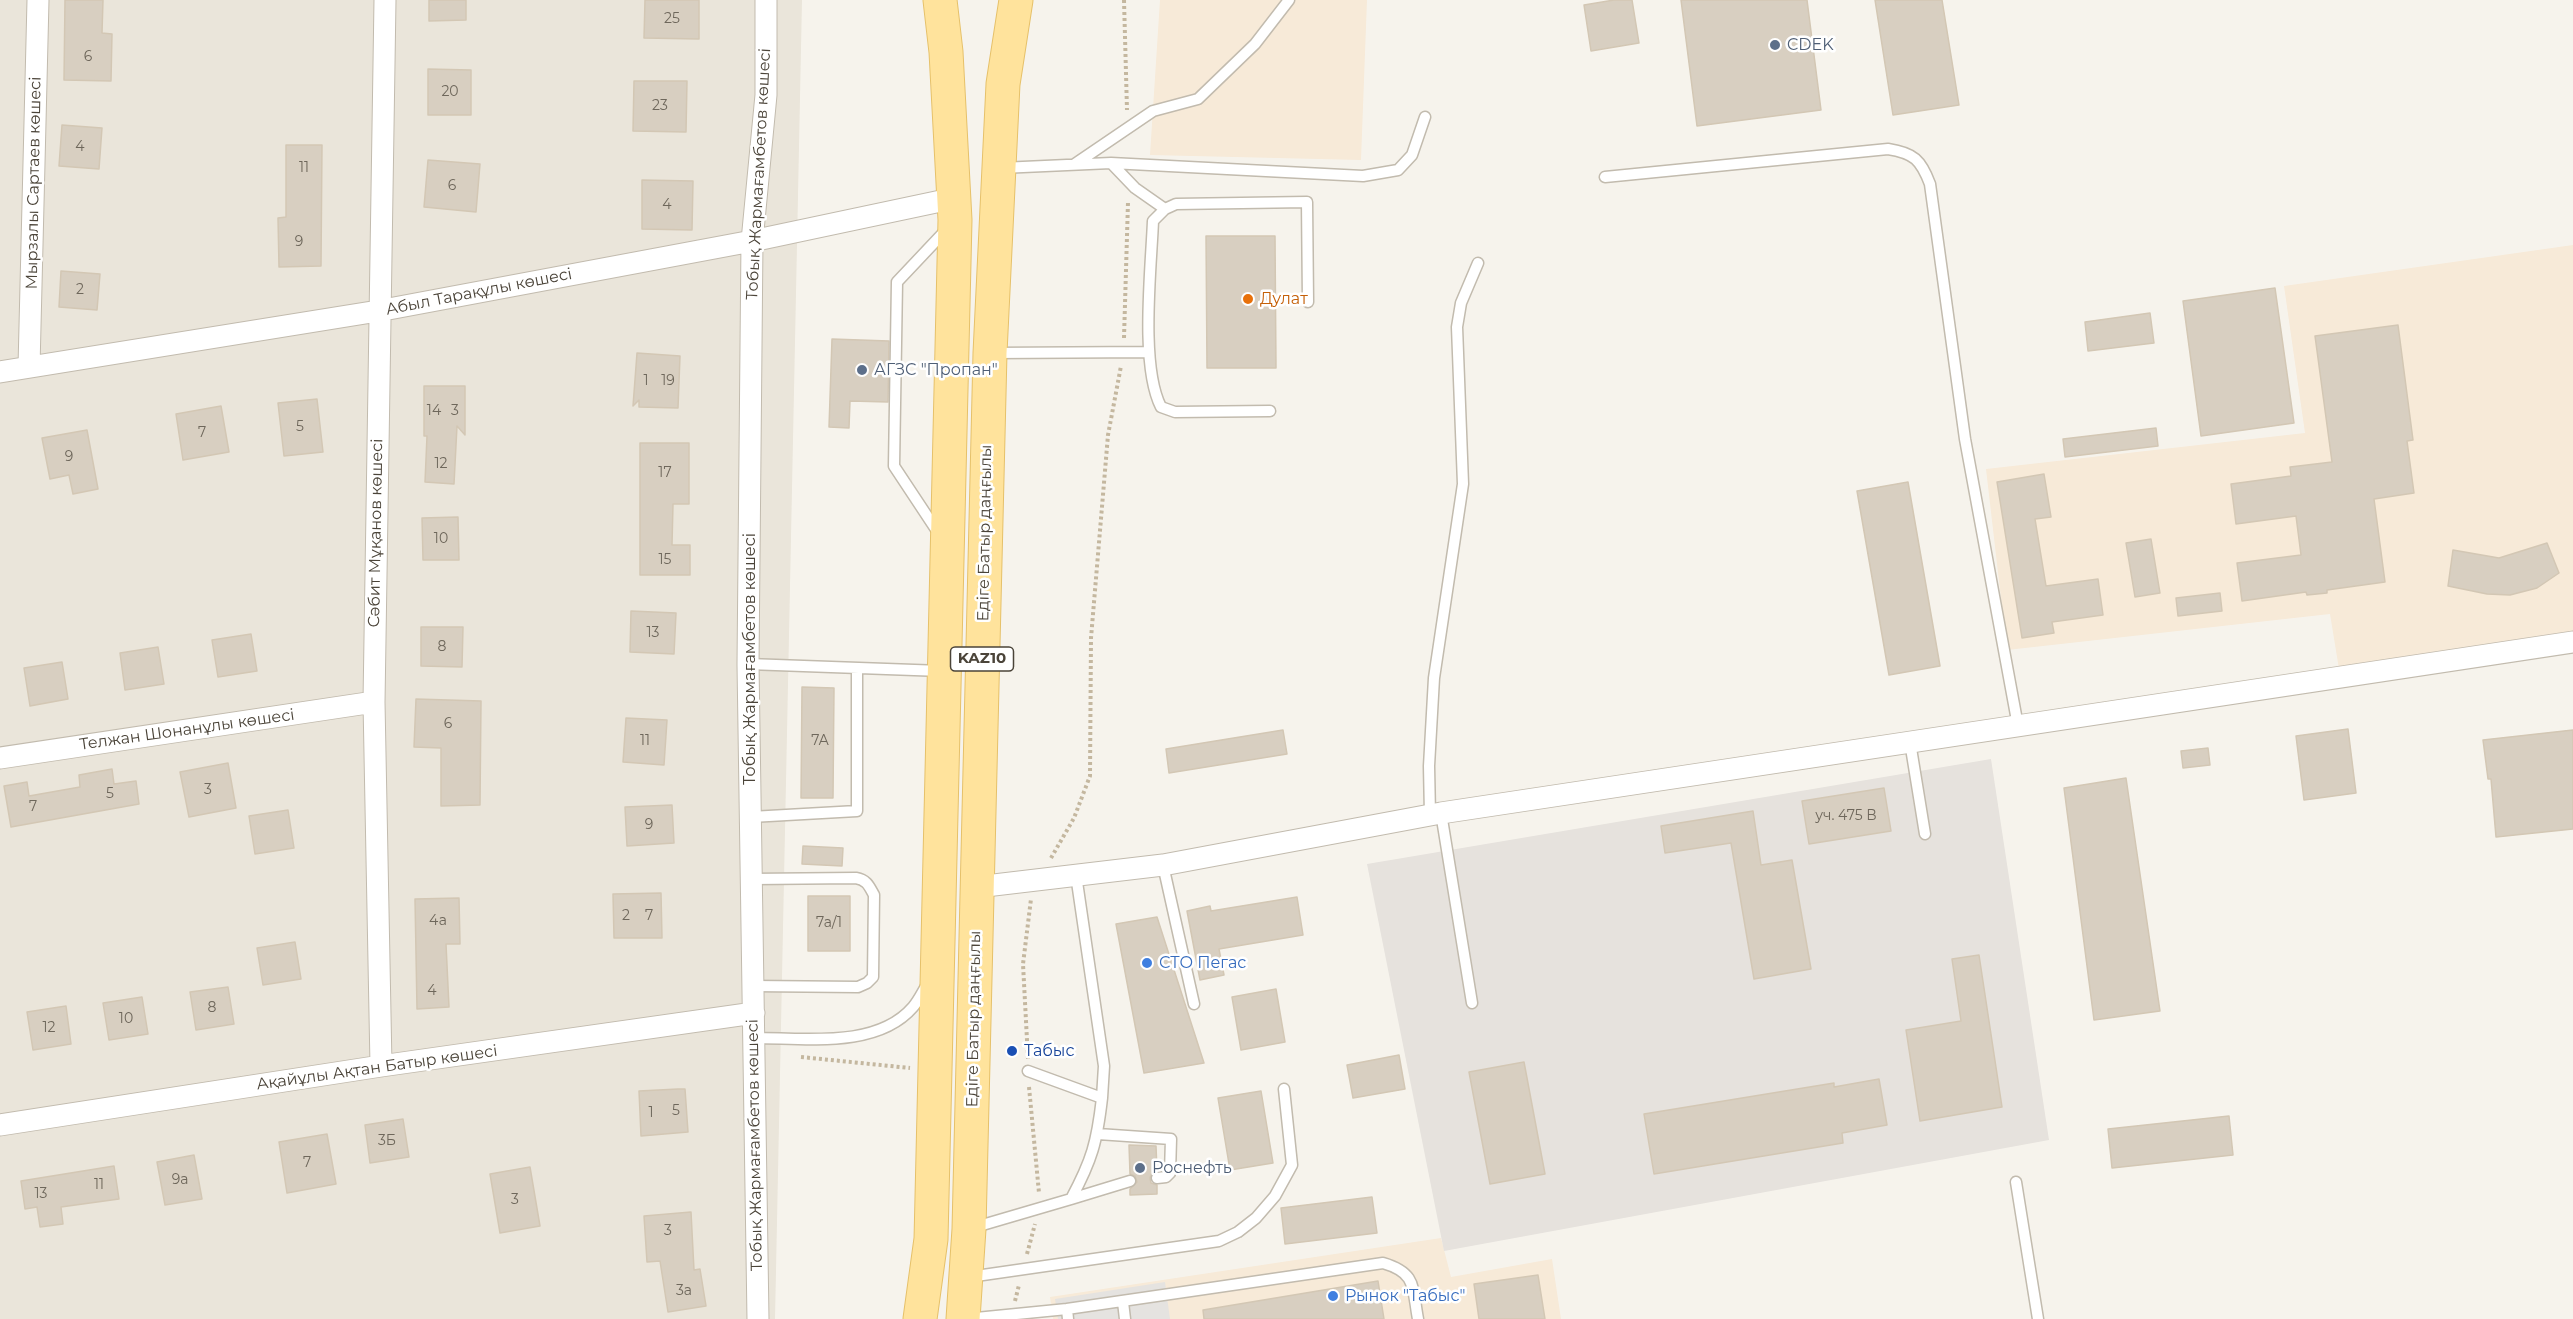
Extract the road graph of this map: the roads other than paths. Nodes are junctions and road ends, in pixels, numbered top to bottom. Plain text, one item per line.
1 (38, 0) edge
2 (385, 0) edge
3 (766, 0) edge
4 (940, 0) edge
5 (1016, 0) edge
6 (1289, 0) edge
7 (1425, 117) dead end
8 (1111, 163) junction
9 (1073, 165) junction
10 (998, 168) junction
11 (1605, 177) dead end
12 (955, 209) junction
13 (1165, 209) junction
14 (752, 241) junction
15 (1478, 263) dead end
16 (1308, 302) dead end
17 (378, 311) junction
18 (990, 352) junction
19 (1149, 352) junction
20 (29, 367) junction
21 (0, 372) edge
22 (1270, 411) dead end
23 (948, 547) junction
24 (2573, 642) edge
25 (748, 664) junction
26 (857, 668) junction
27 (945, 671) junction
28 (374, 702) junction
29 (2018, 726) junction
30 (1910, 742) junction
31 (0, 758) edge
32 (1435, 814) junction
33 (751, 817) junction
34 (1925, 834) dead end
35 (1163, 865) junction
36 (1076, 875) junction
37 (752, 879) junction
38 (977, 887) junction
39 (938, 968) junction
40 (753, 986) junction
41 (1472, 1003) dead end
42 (1194, 1004) dead end
43 (754, 1013) junction
44 (754, 1045) junction
45 (381, 1066) junction
46 (1028, 1071) road end
47 (1284, 1089) dead end
48 (1102, 1098) junction
49 (0, 1125) edge
50 (1098, 1134) junction
51 (1157, 1178) dead end
52 (1130, 1181) dead end
53 (2016, 1182) dead end
54 (1071, 1199) junction
55 (969, 1229) junction
56 (966, 1277) junction
57 (1123, 1302) junction
58 (1067, 1314) edge
59 (758, 1319) edge
60 (920, 1319) edge
61 (963, 1319) edge
62 (1125, 1319) edge
63 (1418, 1319) edge
64 (2038, 1319) edge

1 - 20 street, Мырзалы Сартаев көшесі
2 - 17 street, Сәбит Мұқанов көшесі
3 - 14 street, Тобық Жармағамбетов көшесі
4 - 12 main road, KAZ10
5 - 10 main road, Едіге Батыр даңғылы / KAZ10
6 - 9 lane
7 - 8 lane
8 - 9 lane
8 - 13 lane
9 - 10 lane
10 - 18 main road, Едіге Батыр даңғылы / KAZ10
11 - 29 lane
12 - 14 street, Абыл Тарақұлы көшесі
12 - 23 main road, KAZ10
12 - 23 lane
13 - 16 lane
13 - 19 lane
14 - 17 street, Абыл Тарақұлы көшесі
14 - 25 street, Тобық Жармағамбетов көшесі
15 - 32 lane
17 - 20 street, Абыл Тарақұлы көшесі
17 - 28 street, Сәбит Мұқанов көшесі
18 - 19 lane
18 - 38 main road, Едіге Батыр даңғылы / KAZ10
19 - 22 lane
20 - 21 street, Абыл Тарақұлы көшесі
23 - 27 main road, KAZ10
24 - 29 street
25 - 26 lane
25 - 33 street, Тобық Жармағамбетов көшесі
26 - 27 lane
26 - 33 lane
27 - 39 main road, KAZ10
28 - 31 street, Телжан Шонанұлы көшесі
28 - 45 street, Сәбит Мұқанов көшесі
29 - 30 street
30 - 32 street
30 - 34 lane
32 - 35 street
32 - 41 lane
33 - 37 street, Тобық Жармағамбетов көшесі
35 - 36 street
35 - 42 lane
36 - 38 street
36 - 48 lane
37 - 40 street, Тобық Жармағамбетов көшесі
37 - 40 lane
38 - 55 main road, Едіге Батыр даңғылы / KAZ10
39 - 44 lane
39 - 60 main road, KAZ10
40 - 43 street, Тобық Жармағамбетов көшесі
43 - 44 street, Тобық Жармағамбетов көшесі
43 - 45 street, Ақайұлы Ақтан Батыр көшесі
44 - 59 street, Тобық Жармағамбетов көшесі
45 - 49 street, Ақайұлы Ақтан Батыр көшесі
46 - 48 lane
47 - 56 lane
48 - 50 lane
50 - 51 lane
50 - 54 lane
52 - 54 lane
53 - 64 lane
54 - 55 lane
55 - 56 main road, Едіге Батыр даңғылы / KAZ10
56 - 61 main road, Едіге Батыр даңғылы / KAZ10
57 - 58 lane
57 - 62 lane
57 - 63 lane
58 - 61 lane

